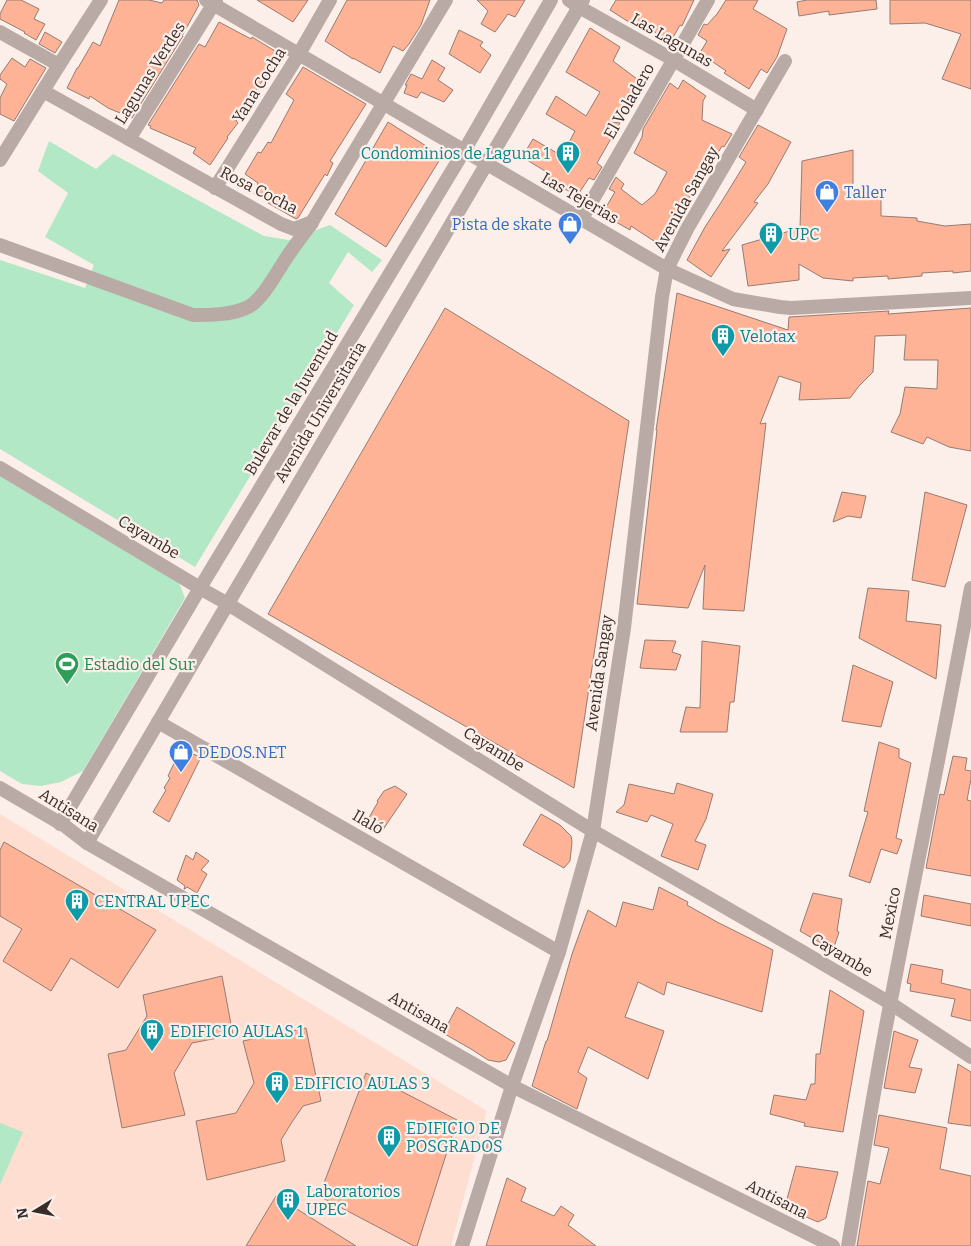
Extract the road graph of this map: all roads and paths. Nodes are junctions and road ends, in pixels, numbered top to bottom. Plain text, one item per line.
1 (101, 0) edge
2 (330, 0) edge
3 (446, 0) edge
4 (551, 0) edge
5 (708, 0) edge
6 (212, 2) edge
7 (577, 2) edge
8 (0, 32) edge
9 (298, 54) junction
10 (672, 60) junction
11 (785, 61) dead end
12 (59, 65) junction
13 (43, 92) junction
14 (383, 104) junction
15 (757, 110) junction
16 (129, 140) junction
17 (464, 151) junction
18 (0, 160) edge
19 (487, 164) junction
20 (215, 188) junction
21 (581, 220) junction
22 (312, 222) junction
23 (0, 245) edge
24 (667, 269) junction
25 (971, 298) edge
26 (0, 468) edge
27 (200, 588) junction
28 (971, 588) edge
29 (228, 604) junction
30 (158, 722) junction
31 (0, 788) edge
32 (60, 824) junction
33 (593, 831) junction
34 (87, 843) junction
35 (559, 952) junction
36 (890, 1003) junction
37 (971, 1057) edge
38 (512, 1086) junction
39 (462, 1246) edge
40 (833, 1246) edge
41 (848, 1246) edge

1 - 12 street
2 - 9 street, Yana Cocha
3 - 14 street, Rosa Cocha
4 - 17 street, Bulevar de la Juventud
5 - 10 street, El Voladero
6 - 9 street, Las Tejerias
6 - 16 street, Lagunas Verdes
7 - 10 street, Las Lagunas
7 - 19 street, Avenida Universitaria
8 - 12 street
9 - 14 street, Las Tejerias
9 - 20 street, Yana Cocha
10 - 15 street, Las Lagunas
10 - 21 street, El Voladero
11 - 15 street, Avenida Sangay
12 - 13 street
13 - 16 street, Rosa Cocha
13 - 18 street
14 - 17 street, Las Tejerias
14 - 22 street, Rosa Cocha
15 - 24 street, Avenida Sangay
16 - 20 street, Rosa Cocha
17 - 19 street, Las Tejerias
17 - 27 street, Bulevar de la Juventud
19 - 21 street, Las Tejerias
19 - 29 street, Avenida Universitaria
20 - 22 street, Rosa Cocha
21 - 24 street, Las Tejerias
22 - 23 street
24 - 25 street, Las Tejerias
24 - 33 street, Avenida Sangay
26 - 27 street, Cayambe
27 - 29 street, Cayambe
27 - 32 street, Bulevar de la Juventud
28 - 36 street, Mexico
29 - 30 street, Avenida Universitaria
29 - 33 street, Cayambe
30 - 34 street, Avenida Universitaria
30 - 35 street, Ilaló
31 - 32 street, Antisana
32 - 34 street, Antisana
33 - 35 street, Avenida Sangay
33 - 36 street, Cayambe
34 - 38 street, Antisana
35 - 38 street, Avenida Sangay
36 - 37 street, Cayambe
36 - 41 street, Mexico
38 - 39 street, Avenida Sangay
38 - 40 street, Antisana

